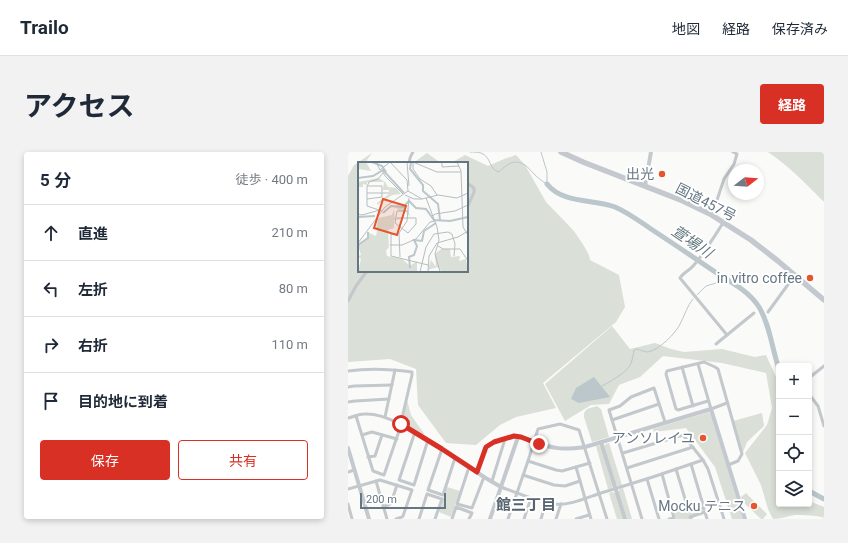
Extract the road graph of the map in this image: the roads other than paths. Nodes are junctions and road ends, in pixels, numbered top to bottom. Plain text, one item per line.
1 (413, 152) edge
2 (561, 152) edge
3 (651, 152) edge
4 (733, 152) edge
5 (410, 162) edge
6 (468, 184) edge
7 (645, 186) junction
8 (468, 206) edge
9 (710, 214) junction
10 (724, 222) junction
11 (366, 272) edge
12 (795, 275) junction
13 (824, 300) edge
14 (348, 301) edge
15 (768, 312) dead end
16 (754, 313) dead end
17 (727, 335) junction
18 (716, 344) dead end
19 (698, 364) junction
20 (824, 366) edge
21 (682, 367) junction
22 (395, 370) junction
23 (348, 371) edge
24 (812, 376) edge
25 (392, 385) junction
26 (348, 387) edge
27 (812, 398) edge
28 (389, 399) junction
29 (708, 401) junction
30 (348, 402) edge
31 (727, 403) junction
32 (659, 404) junction
33 (693, 406) junction
34 (710, 408) junction
35 (356, 416) junction
36 (385, 417) junction
37 (348, 418) edge
38 (612, 420) junction
39 (665, 422) junction
40 (401, 424) junction
41 (824, 426) edge
42 (414, 432) junction
43 (362, 435) junction
44 (382, 436) junction
45 (518, 437) junction
46 (618, 437) junction
47 (397, 439) junction
48 (505, 439) junction
49 (428, 440) junction
50 (534, 442) junction
51 (601, 442) junction
52 (585, 447) junction
53 (693, 447) junction
54 (348, 448) edge
55 (442, 449) junction
56 (623, 453) junction
57 (368, 457) junction
58 (455, 458) junction
59 (702, 460) junction
60 (528, 461) junction
61 (590, 463) junction
62 (691, 464) junction
63 (728, 465) junction
64 (469, 467) junction
65 (576, 468) junction
66 (627, 468) junction
67 (676, 469) junction
68 (354, 470) junction
69 (348, 472) edge
70 (477, 472) junction
71 (662, 474) junction
72 (523, 475) junction
73 (484, 476) junction
74 (647, 478) junction
75 (376, 481) junction
76 (492, 481) junction
77 (580, 482) junction
78 (632, 483) junction
79 (397, 485) junction
80 (360, 486) junction
81 (501, 487) junction
82 (348, 489) edge
83 (615, 489) junction
84 (517, 493) junction
85 (599, 494) junction
86 (531, 498) junction
87 (585, 498) junction
88 (546, 502) junction
89 (348, 504) edge
90 (561, 504) junction
91 (383, 507) junction
92 (589, 515) junction
93 (352, 519) edge
94 (369, 519) edge
95 (387, 519) edge
96 (396, 519) edge
97 (419, 519) edge
98 (435, 519) edge
99 (452, 519) edge
100 (469, 519) edge
101 (490, 519) edge
102 (508, 519) edge
103 (524, 519) edge
104 (541, 519) edge
105 (556, 519) edge
106 (576, 519) edge
107 (591, 519) edge
108 (607, 519) edge
109 (625, 519) edge
110 (642, 519) edge
111 (659, 519) edge
112 (669, 519) edge
113 (691, 519) edge
114 (707, 519) edge
115 (724, 519) edge
116 (745, 519) edge

1 - 5 street
2 - 7 highway, 国道457号
3 - 7 street
4 - 9 street
6 - 8 street
7 - 9 highway, 国道457号
9 - 10 highway, 国道457号
10 - 12 highway, 国道457号
10 - 17 street
11 - 14 street
12 - 13 highway, 国道457号
12 - 15 street
16 - 17 street
17 - 18 street
19 - 21 street
19 - 29 street
19 - 31 street
20 - 24 street
21 - 33 street
21 - 33 street
22 - 23 street
22 - 25 street
22 - 40 street
25 - 26 street
25 - 28 street
27 - 41 street
28 - 30 street
28 - 36 street
29 - 33 street
29 - 34 street
31 - 34 street
31 - 63 street
32 - 38 street
32 - 38 street
32 - 39 street
34 - 39 street
34 - 63 street
35 - 36 street
35 - 37 street
35 - 43 street
36 - 40 street
38 - 46 street
39 - 46 street
40 - 42 street
40 - 47 street
42 - 49 street
42 - 49 street
43 - 44 street
43 - 57 street
44 - 47 street
44 - 57 street
45 - 48 street
45 - 50 street
45 - 81 street
46 - 51 street
46 - 56 street
47 - 57 street
48 - 70 street
48 - 76 street
49 - 55 street
50 - 52 street
50 - 52 street
50 - 60 street
51 - 52 street
51 - 83 street
52 - 61 street
53 - 56 street
53 - 59 street
53 - 66 street
54 - 68 street
55 - 58 street
55 - 58 street
56 - 66 street
58 - 64 street
59 - 62 street
59 - 115 street
60 - 65 street
60 - 72 street
61 - 65 street
61 - 85 street
62 - 67 street
62 - 67 street
63 - 116 street
64 - 70 street
64 - 73 street
65 - 77 street
66 - 78 street
67 - 71 street
68 - 69 street
68 - 80 street
70 - 73 street
71 - 74 street
71 - 112 street
72 - 77 street
72 - 84 street
73 - 76 street
74 - 78 street
74 - 111 street
75 - 79 street
75 - 80 street
75 - 91 street
76 - 81 street
77 - 87 street
78 - 83 street
78 - 110 street
79 - 91 street
79 - 96 street
80 - 82 street
80 - 94 street
81 - 84 street
81 - 101 street
83 - 85 street
83 - 109 street
84 - 86 street
84 - 102 street
85 - 87 street
85 - 108 street
86 - 88 street
86 - 103 street
87 - 90 street
87 - 92 street
88 - 90 street
88 - 104 street
89 - 93 street
90 - 105 street
91 - 95 street
92 - 106 street
92 - 107 street
97 - 98 street
99 - 100 street
113 - 114 street

